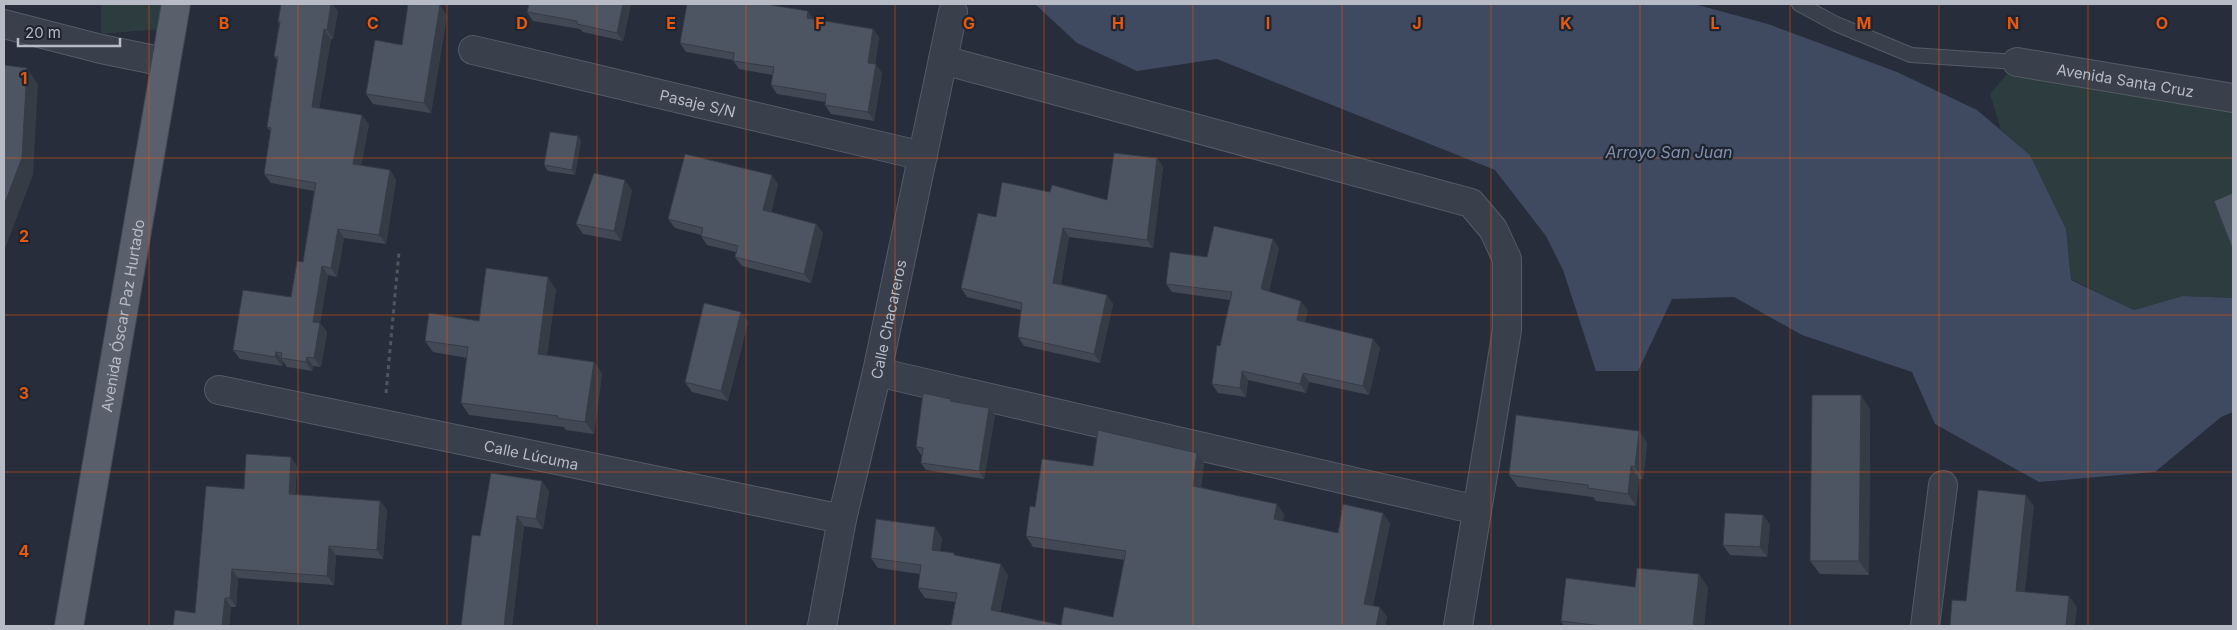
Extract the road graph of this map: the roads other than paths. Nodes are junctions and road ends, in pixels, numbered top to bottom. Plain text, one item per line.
1 (176, 4) edge
2 (1799, 4) edge
3 (953, 12) dead end
4 (4, 24) edge
5 (473, 50) dead end
6 (943, 60) junction
7 (165, 62) junction
8 (2017, 62) joint
9 (2233, 98) edge
10 (923, 156) junction
11 (877, 372) junction
12 (219, 390) dead end
13 (1943, 485) dead end
14 (1477, 510) junction
15 (842, 519) junction
16 (69, 626) edge
17 (822, 626) edge
18 (1458, 626) edge
19 (1925, 626) edge

1 - 7 main road, Avenida Óscar Paz Hurtado
2 - 8 lane
3 - 6 street, Calle Chacareros
4 - 7 street
5 - 10 street, Pasaje S/N
6 - 10 street, Calle Chacareros
6 - 14 street
7 - 16 main road, Avenida Óscar Paz Hurtado
8 - 9 street, Avenida Santa Cruz
10 - 11 street, Calle Chacareros
11 - 14 street
11 - 15 street, Calle Chacareros
12 - 15 street, Calle Lúcuma
13 - 19 street
14 - 18 street
15 - 17 street, Calle Chacareros

